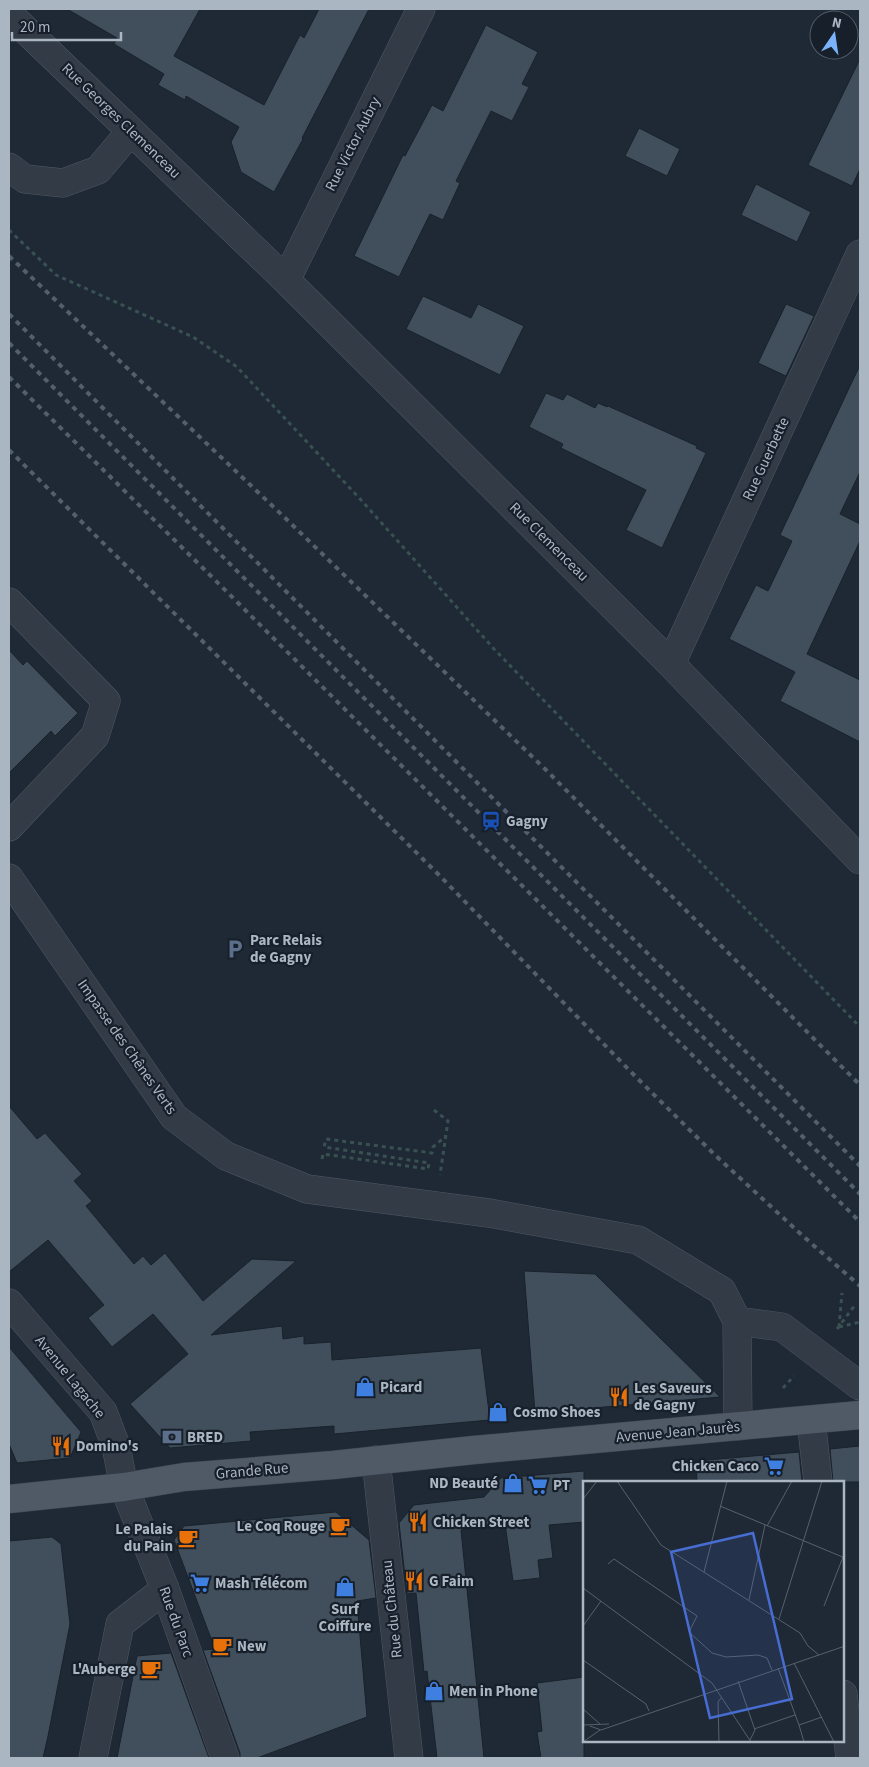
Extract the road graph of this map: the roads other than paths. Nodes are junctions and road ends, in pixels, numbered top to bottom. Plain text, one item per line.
1 (421, 9) edge
2 (9, 14) edge
3 (130, 131) junction
4 (9, 168) edge
5 (233, 228) joint
6 (860, 254) edge
7 (286, 280) junction
8 (9, 602) edge
9 (671, 664) junction
10 (9, 827) edge
11 (860, 860) edge
12 (9, 878) edge
13 (9, 1304) edge
14 (737, 1321) junction
15 (860, 1386) edge
16 (860, 1415) edge
17 (811, 1420) junction
18 (738, 1426) junction
19 (496, 1448) joint
20 (376, 1460) junction
21 (818, 1481) edge
22 (124, 1487) junction
23 (9, 1499) edge
24 (165, 1589) junction
25 (844, 1703) edge
26 (93, 1758) edge
27 (224, 1758) edge
28 (409, 1758) edge
29 (850, 1758) edge

1 - 7 street, Rue Victor Aubry
2 - 3 street, Rue Georges Clemenceau
3 - 4 street
3 - 5 street, Rue Georges Clemenceau
5 - 7 street, Rue Clemenceau
6 - 9 street, Rue Guerbette
7 - 9 street, Rue Clemenceau
8 - 10 street
9 - 11 street, Rue Clemenceau
12 - 14 street, Impasse des Chênes Verts
13 - 22 street, Avenue Lagache
14 - 15 street
14 - 18 street
16 - 17 main road, Avenue Jean Jaurès
17 - 18 main road, Avenue Jean Jaurès
17 - 21 street
18 - 19 main road, Avenue Jean Jaurès
19 - 20 main road, Grande Rue
20 - 22 main road, Grande Rue
20 - 28 street, Rue du Château
22 - 23 main road, Grande Rue
22 - 24 street, Rue du Parc
24 - 26 street
24 - 27 street, Rue du Parc
25 - 29 street

